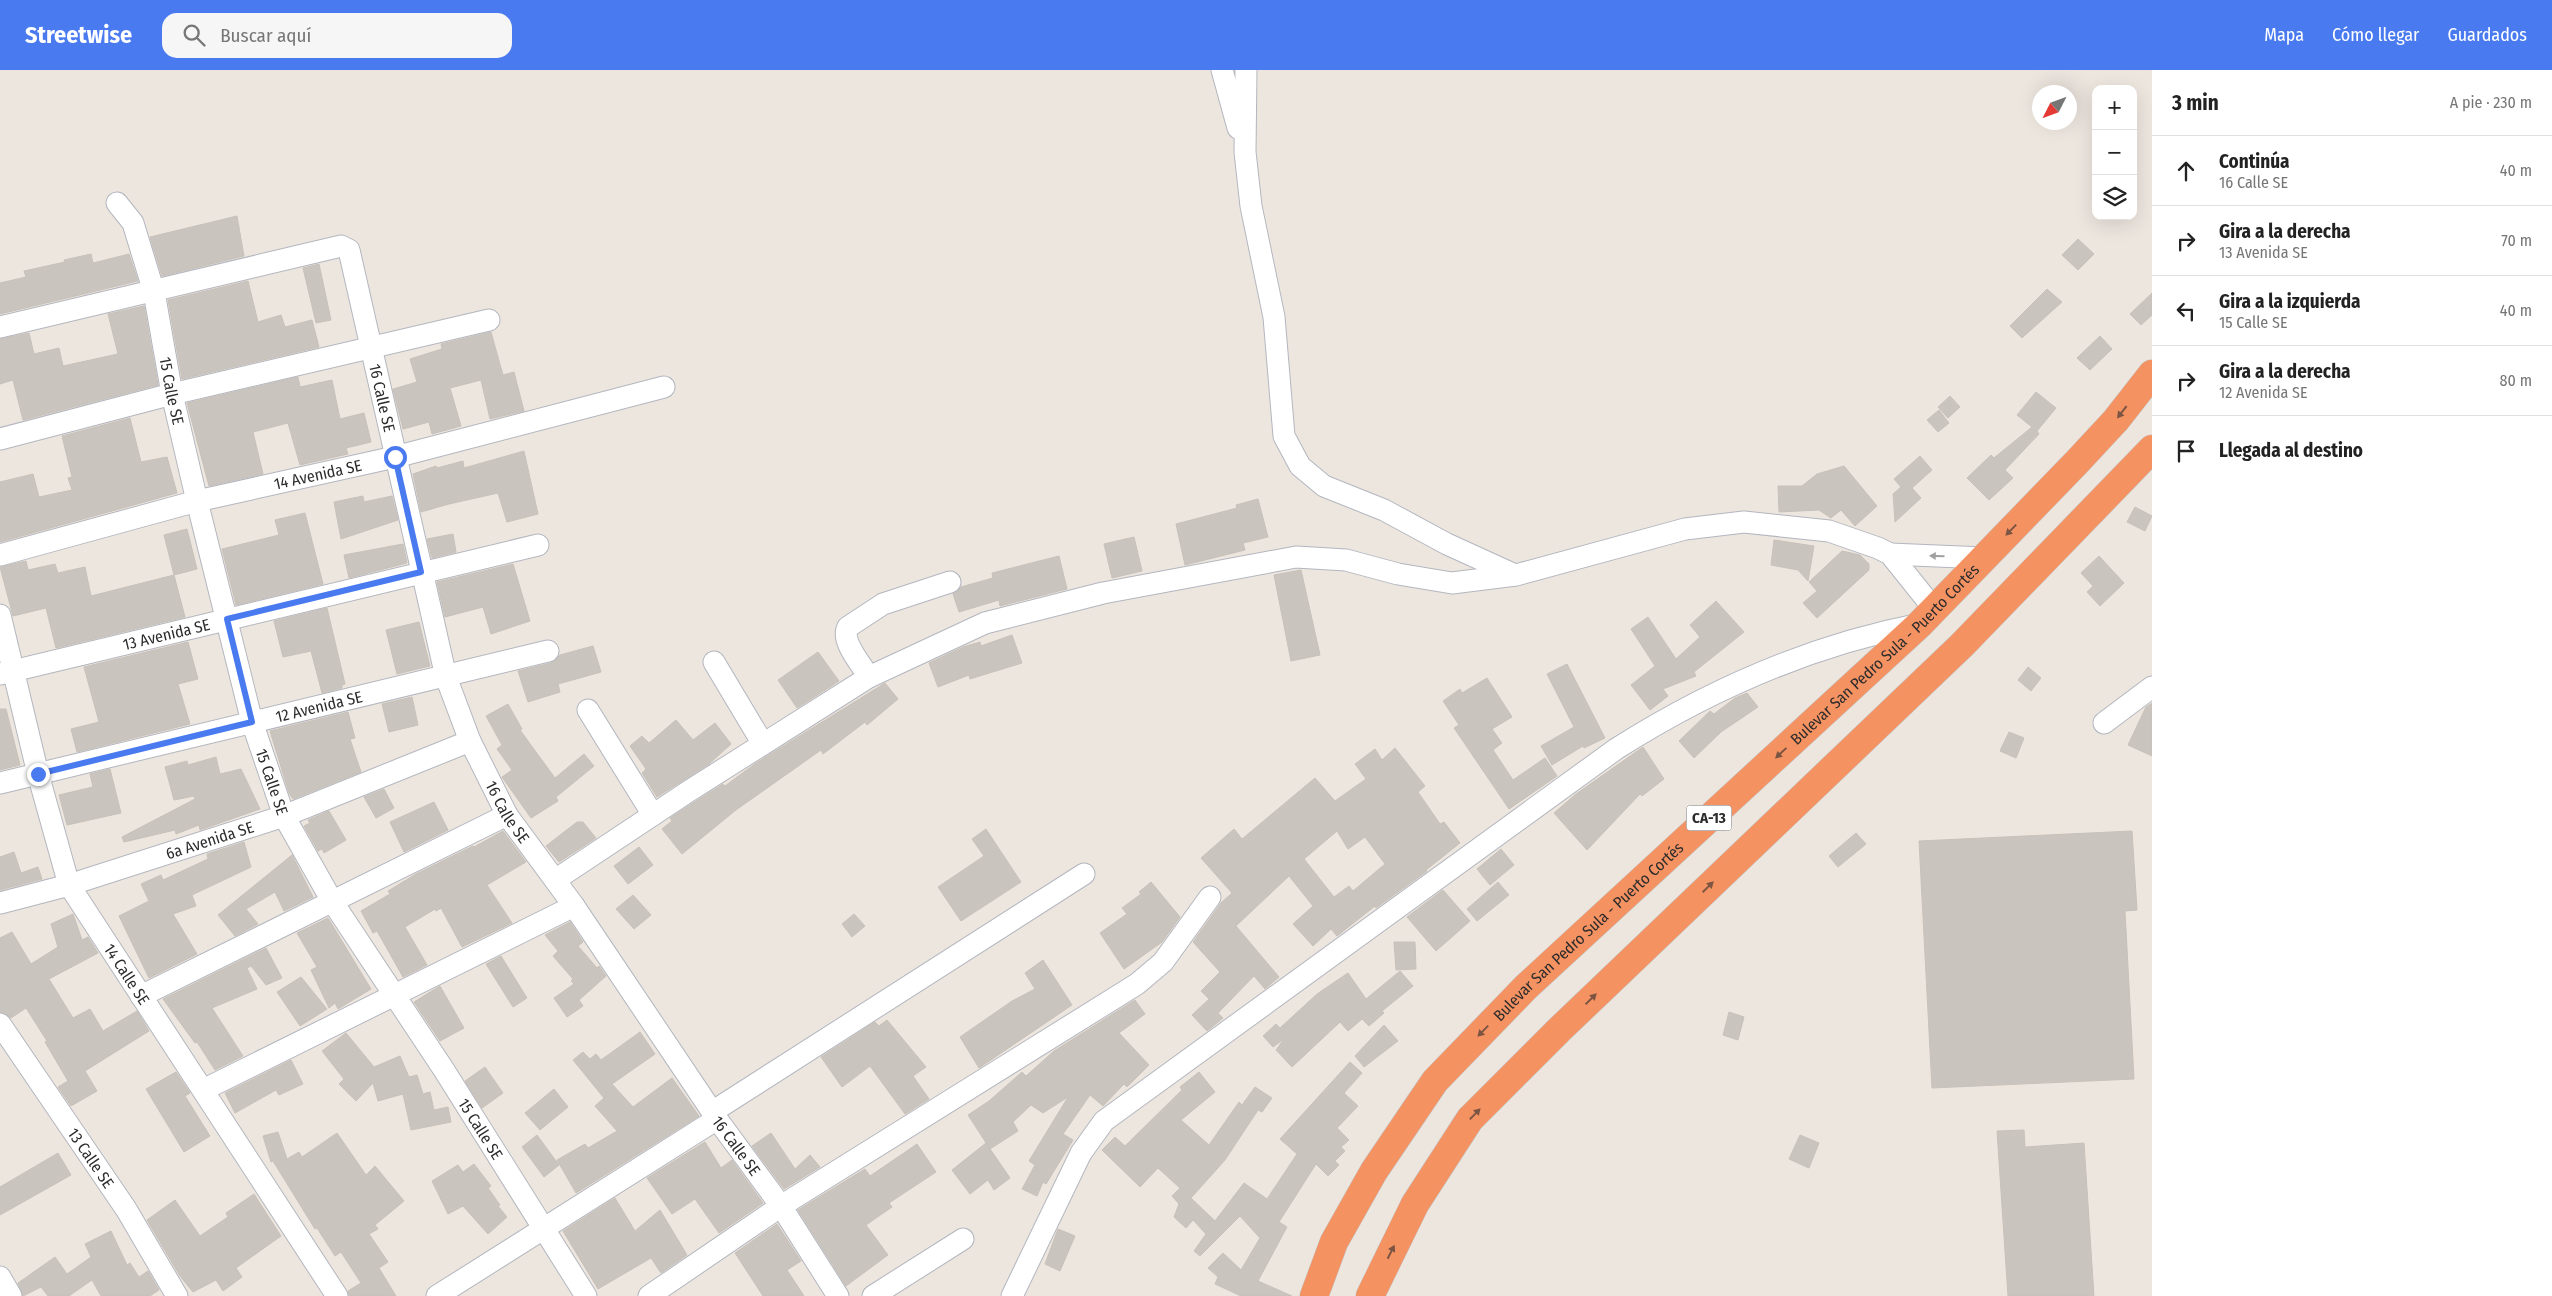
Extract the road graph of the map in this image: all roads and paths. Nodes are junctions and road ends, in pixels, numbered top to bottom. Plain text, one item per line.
1 (1222, 70) edge
2 (1246, 70) edge
3 (1245, 152) junction
4 (117, 203) dead end
5 (154, 292) junction
6 (489, 320) dead end
7 (0, 327) edge
8 (372, 349) junction
9 (2152, 374) edge
10 (664, 388) dead end
11 (172, 394) junction
12 (0, 439) edge
13 (2152, 449) edge
14 (395, 457) junction
15 (197, 501) junction
16 (538, 545) dead end
17 (1890, 554) junction
18 (0, 555) edge
19 (1984, 558) junction
20 (421, 572) junction
21 (1516, 575) junction
22 (950, 582) dead end
23 (0, 615) edge
24 (1927, 617) junction
25 (227, 619) junction
26 (548, 650) dead end
27 (714, 662) dead end
28 (7, 672) edge
29 (446, 677) junction
30 (869, 677) junction
31 (2152, 687) edge
32 (588, 710) dead end
33 (252, 722) junction
34 (2104, 723) dead end
35 (470, 741) junction
36 (763, 744) junction
37 (38, 774) junction
38 (0, 783) edge
39 (508, 815) junction
40 (653, 815) junction
41 (284, 816) junction
42 (1084, 874) dead end
43 (555, 880) junction
44 (69, 885) junction
45 (1210, 897) dead end
46 (332, 901) junction
47 (0, 903) edge
48 (574, 906) junction
49 (395, 994) junction
50 (141, 996) junction
51 (0, 1024) edge
52 (202, 1090) junction
53 (715, 1115) junction
54 (781, 1206) junction
55 (544, 1229) junction
56 (963, 1239) dead end
57 (0, 1278) edge
58 (11, 1296) edge
59 (176, 1296) edge
60 (337, 1296) edge
61 (437, 1296) edge
62 (586, 1296) edge
63 (649, 1296) edge
64 (838, 1296) edge
65 (873, 1296) edge
66 (1012, 1296) edge
67 (1314, 1296) edge
68 (1370, 1296) edge

1 - 3 street
2 - 3 street
3 - 21 street
4 - 5 street, 15 Calle SE
5 - 7 street
5 - 8 street, 16 Calle SE
5 - 11 street, 15 Calle SE
6 - 8 street
8 - 11 street
8 - 14 street, 16 Calle SE
9 -> 19 highway, Bulevar San Pedro Sula - Puerto Cortés / CA-13
10 - 14 street, 14 Avenida SE
11 - 12 street
11 - 15 street, 15 Calle SE
68 -> 13 highway
14 - 15 street, 14 Avenida SE
14 - 20 street, 16 Calle SE
15 - 18 street, 14 Avenida SE
15 - 25 street, 15 Calle SE
16 - 20 street, 13 Avenida SE
19 -> 17 street
17 - 21 street
17 - 24 street
19 - 24 highway, Bulevar San Pedro Sula - Puerto Cortés / CA-13
20 - 25 street, 13 Avenida SE
20 - 29 street, 16 Calle SE
21 - 30 street
22 - 30 street
23 - 28 street, 14 Calle SE
24 - 66 street
24 -> 67 highway, Bulevar San Pedro Sula - Puerto Cortés / CA-13
25 - 28 street, 13 Avenida SE
25 - 33 street, 15 Calle SE
26 - 29 street, 12 Avenida SE
27 - 36 street
28 - 37 street, 14 Calle SE
29 - 33 street, 12 Avenida SE
29 - 35 street, 16 Calle SE
30 - 36 street
31 - 34 street
32 - 40 street
33 - 37 street, 12 Avenida SE
33 - 41 street, 15 Calle SE
35 - 39 street, 16 Calle SE
35 - 41 street, 6a Avenida SE
36 - 40 street
37 - 38 street, 12 Avenida SE
37 - 44 street, 14 Calle SE
39 - 43 street, 16 Calle SE
39 - 46 street
40 - 43 street
41 - 44 street, 6a Avenida SE
41 - 46 street, 15 Calle SE
42 - 53 street
43 - 48 street, 16 Calle SE
44 - 47 street, 6a Avenida SE
44 - 50 street, 14 Calle SE
45 - 54 street
46 - 49 street, 15 Calle SE
46 - 50 street
48 - 49 street
48 - 53 street, 16 Calle SE
49 - 52 street
49 - 55 street, 15 Calle SE
50 - 52 street, 14 Calle SE
51 - 59 street, 13 Calle SE
52 - 60 street, 14 Calle SE
53 - 54 street, 16 Calle SE
53 - 55 street
54 - 63 street
54 - 64 street, 16 Calle SE
55 - 61 street
55 - 62 street, 15 Calle SE
56 - 65 street
57 - 58 street

